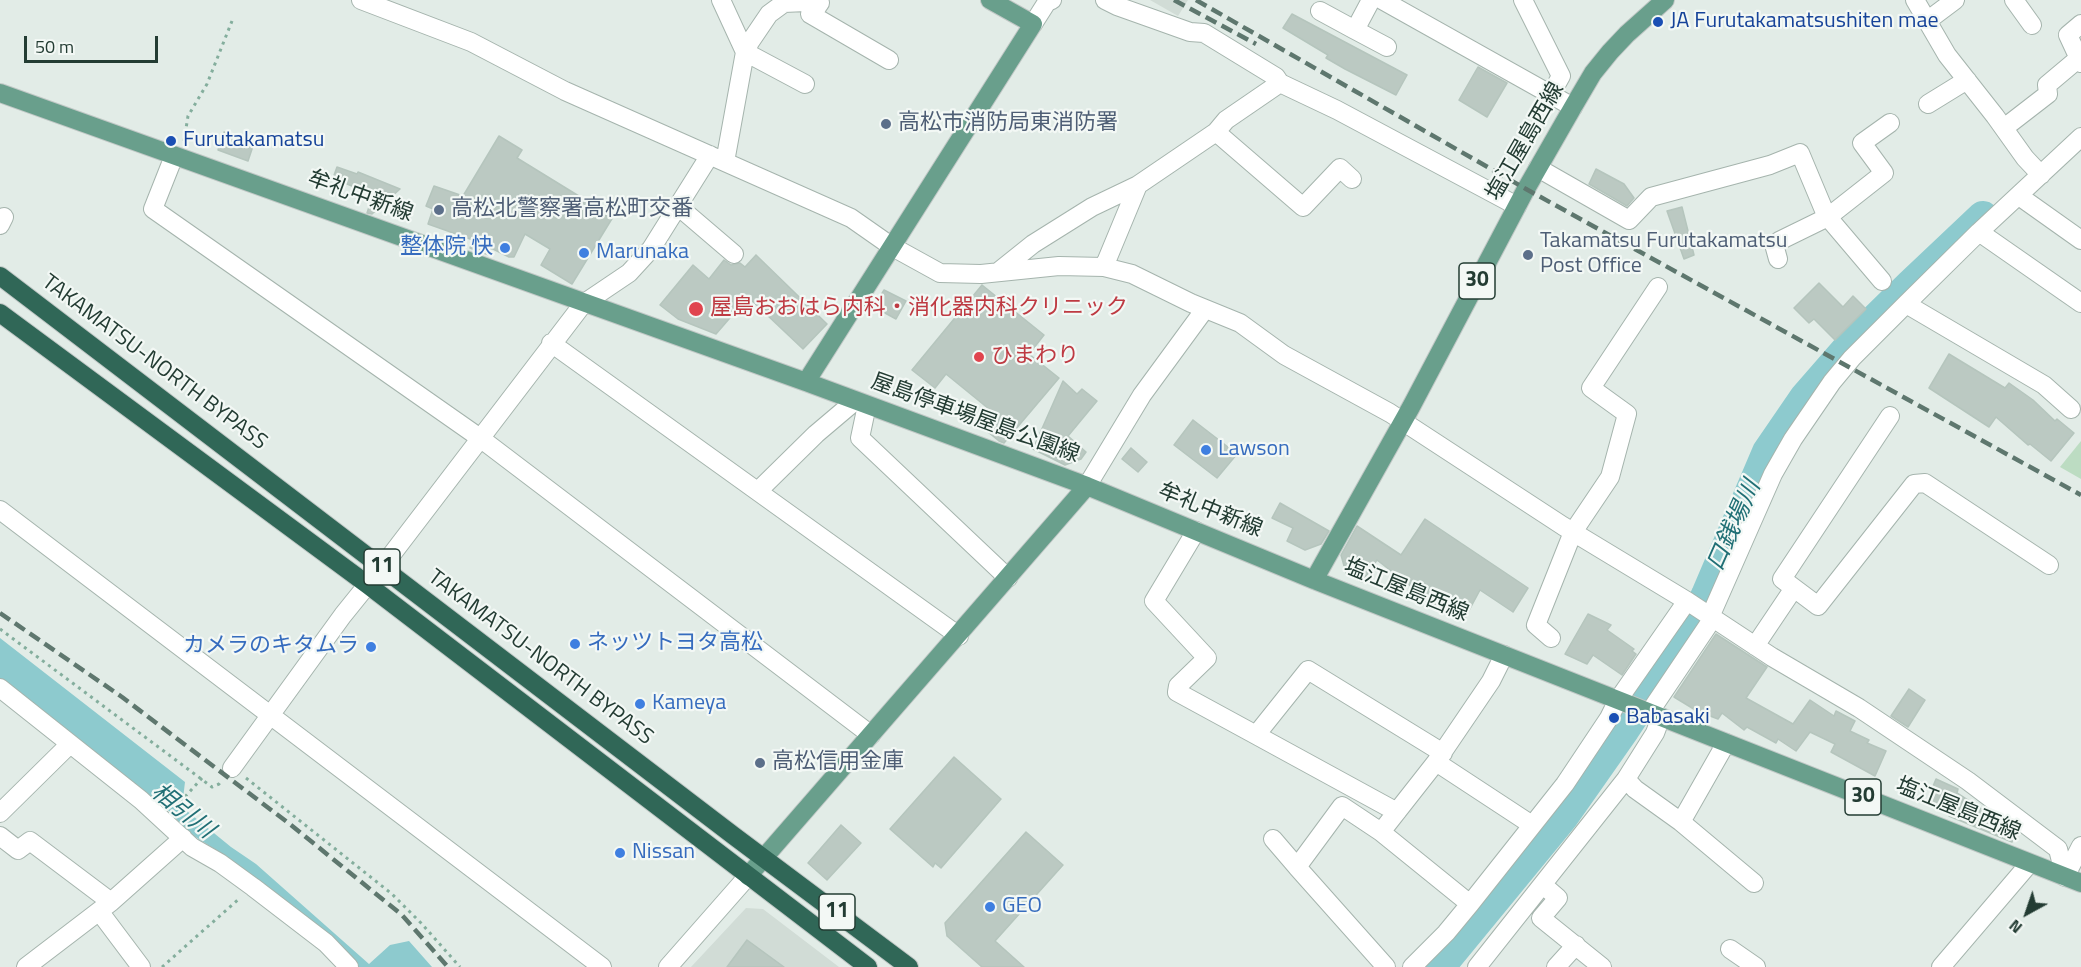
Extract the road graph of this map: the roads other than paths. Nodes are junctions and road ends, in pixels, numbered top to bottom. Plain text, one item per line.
1 (361, 0) edge
2 (721, 0) edge
3 (990, 0) edge
4 (1052, 0) edge
5 (1105, 0) edge
6 (1371, 0) edge
7 (1382, 0) edge
8 (1523, 0) edge
9 (1665, 0) edge
10 (1915, 0) edge
11 (1955, 0) edge
12 (2014, 0) edge
13 (820, 3) edge
14 (1320, 11) dead end
15 (1927, 21) junction
16 (1033, 24) junction
17 (2081, 24) edge
18 (2032, 25) dead end
19 (1355, 30) junction
20 (1387, 47) dead end
21 (745, 52) junction
22 (889, 60) dead end
23 (2079, 61) edge
24 (1967, 80) junction
25 (1280, 83) junction
26 (805, 84) dead end
27 (0, 93) edge
28 (1551, 94) junction
29 (1928, 104) dead end
30 (1572, 107) junction
31 (1890, 123) dead end
32 (2004, 128) junction
33 (1216, 132) junction
34 (2081, 137) edge
35 (178, 151) junction
36 (718, 159) junction
37 (1538, 168) junction
38 (2040, 175) junction
39 (1352, 179) dead end
40 (1138, 185) junction
41 (2019, 196) junction
42 (1517, 206) junction
43 (680, 207) junction
44 (1828, 217) junction
45 (1979, 232) junction
46 (2081, 240) edge
47 (891, 246) junction
48 (734, 254) dead end
49 (1778, 259) dead end
50 (1104, 267) junction
51 (998, 272) junction
52 (0, 276) edge
53 (1882, 281) dead end
54 (1658, 287) dead end
55 (583, 303) junction
56 (2081, 303) edge
57 (1906, 304) junction
58 (1204, 309) junction
59 (0, 313) edge
60 (551, 344) junction
61 (806, 382) junction
62 (861, 403) junction
63 (2071, 409) dead end
64 (1890, 416) dead end
65 (1403, 422) junction
66 (480, 438) junction
67 (1087, 486) junction
68 (758, 491) junction
69 (0, 510) edge
70 (1196, 531) junction
71 (1573, 532) junction
72 (2049, 565) dead end
73 (382, 567) junction
74 (1008, 578) junction
75 (1314, 580) junction
76 (368, 585) junction
77 (1794, 588) junction
78 (1689, 602) junction
79 (1710, 617) junction
80 (959, 636) junction
81 (1551, 638) dead end
82 (1755, 646) junction
83 (1504, 655) junction
84 (0, 688) edge
85 (1622, 702) junction
86 (1652, 714) junction
87 (270, 716) junction
88 (871, 735) junction
89 (1256, 735) junction
90 (1726, 743) junction
91 (70, 744) junction
92 (1439, 757) junction
93 (232, 768) road end
94 (1626, 778) junction
95 (1354, 788) junction
96 (1342, 806) junction
97 (1396, 812) junction
98 (0, 813) edge
99 (1681, 822) junction
100 (1532, 825) junction
101 (1381, 832) junction
102 (0, 836) edge
103 (183, 838) junction
104 (1273, 839) dead end
105 (2081, 846) edge
106 (765, 857) junction
107 (2030, 864) junction
108 (1297, 867) junction
109 (748, 876) junction
110 (2073, 880) edge
111 (1754, 883) dead end
112 (1543, 885) junction
113 (1470, 904) junction
114 (105, 906) junction
115 (1576, 945) junction
116 (1730, 949) dead end
117 (26, 967) edge
118 (141, 967) edge
119 (349, 967) edge
120 (602, 967) edge
121 (668, 967) edge
122 (868, 967) edge
123 (909, 967) edge
124 (1386, 967) edge
125 (1412, 967) edge
126 (1477, 967) edge
127 (1556, 967) edge
128 (1602, 967) edge
129 (1756, 967) edge
130 (1941, 967) edge

1 - 36 street
2 - 21 street
3 - 16 main road
4 - 16 street
5 - 25 street
6 - 19 street
7 - 28 street
8 - 28 street
9 - 30 main road, 塩江屋島西線 / 30
10 - 15 street
11 - 15 street
12 - 18 street
13 - 21 street
13 - 22 street
14 - 19 street
15 - 24 street
16 - 47 main road
17 - 23 street
19 - 20 street
21 - 26 street
21 - 36 street
23 - 32 street
24 - 29 street
24 - 32 street
25 - 33 street
25 - 42 street
27 - 35 main road, 牟礼中新線
28 - 30 street
30 - 37 main road, 塩江屋島西線 / 30
31 - 44 street
32 - 38 street
33 - 39 street
33 - 40 street
34 - 38 street
35 - 55 main road, 牟礼中新線
35 - 66 street
36 - 43 street
36 - 47 street
37 - 42 main road, 塩江屋島西線 / 30
37 - 44 street
38 - 41 street
40 - 50 street
40 - 51 street
41 - 45 street
41 - 46 street
42 - 65 main road, 塩江屋島西線 / 30
43 - 48 street
43 - 55 street
44 - 49 street
44 - 53 street
45 - 56 street
45 - 57 street
47 - 51 street
47 - 61 main road
50 - 51 street
50 - 58 street
52 - 73 highway, TAKAMATSU-NORTH BYPASS / 11
54 - 71 street
55 - 60 street
55 - 61 main road, 牟礼中新線
57 - 63 street
57 - 79 street
58 - 65 street
58 - 67 street
59 - 76 highway, TAKAMATSU-NORTH BYPASS / 11
60 - 66 street
60 - 68 street
61 - 62 main road, 屋島停車場屋島公園線
62 - 67 main road, 屋島停車場屋島公園線
62 - 68 street
62 - 74 street
64 - 77 street
65 - 71 street
65 - 75 main road, 塩江屋島西線 / 30
66 - 73 street
66 - 88 street
67 - 70 main road, 牟礼中新線
67 - 74 main road, 屋島停車場屋島公園線
68 - 80 street
69 - 87 street
70 - 75 main road, 牟礼中新線
70 - 89 street
71 - 78 street
71 - 81 street
72 - 77 street
73 - 76 street
73 - 106 highway, TAKAMATSU-NORTH BYPASS / 11
74 - 80 main road, 屋島停車場屋島公園線
75 - 83 main road, 塩江屋島西線 / 30
76 - 87 street
76 - 109 highway, TAKAMATSU-NORTH BYPASS / 11
77 - 82 street
78 - 79 street
78 - 85 street
79 - 82 street
79 - 86 street
80 - 88 main road, 屋島停車場屋島公園線
82 - 110 street
83 - 85 main road, 塩江屋島西線 / 30
83 - 92 street
84 - 91 street
85 - 86 main road, 塩江屋島西線 / 30
85 - 100 street
86 - 90 main road, 塩江屋島西線 / 30
86 - 94 street
87 - 93 street
87 - 120 street
88 - 106 main road, 屋島停車場屋島公園線
89 - 92 street
89 - 95 street
90 - 99 street
90 - 107 main road, 塩江屋島西線 / 30
91 - 98 street
91 - 103 street
92 - 97 street
92 - 100 street
94 - 99 street
94 - 112 street
95 - 96 street
95 - 97 street
96 - 101 street
96 - 108 street
97 - 101 street
99 - 111 street
100 - 113 street
101 - 113 street
102 - 114 street
103 - 114 street
103 - 119 street
104 - 108 street
105 - 110 street
106 - 109 main road, 屋島停車場屋島公園線
106 - 123 highway, TAKAMATSU-NORTH BYPASS / 11
107 - 110 main road, 塩江屋島西線 / 30
107 - 130 street
108 - 124 street
109 - 121 street
109 - 122 highway, TAKAMATSU-NORTH BYPASS / 11
112 - 115 street
112 - 126 street
113 - 125 street
114 - 117 street
114 - 118 street
115 - 127 street
115 - 128 street
116 - 129 street

